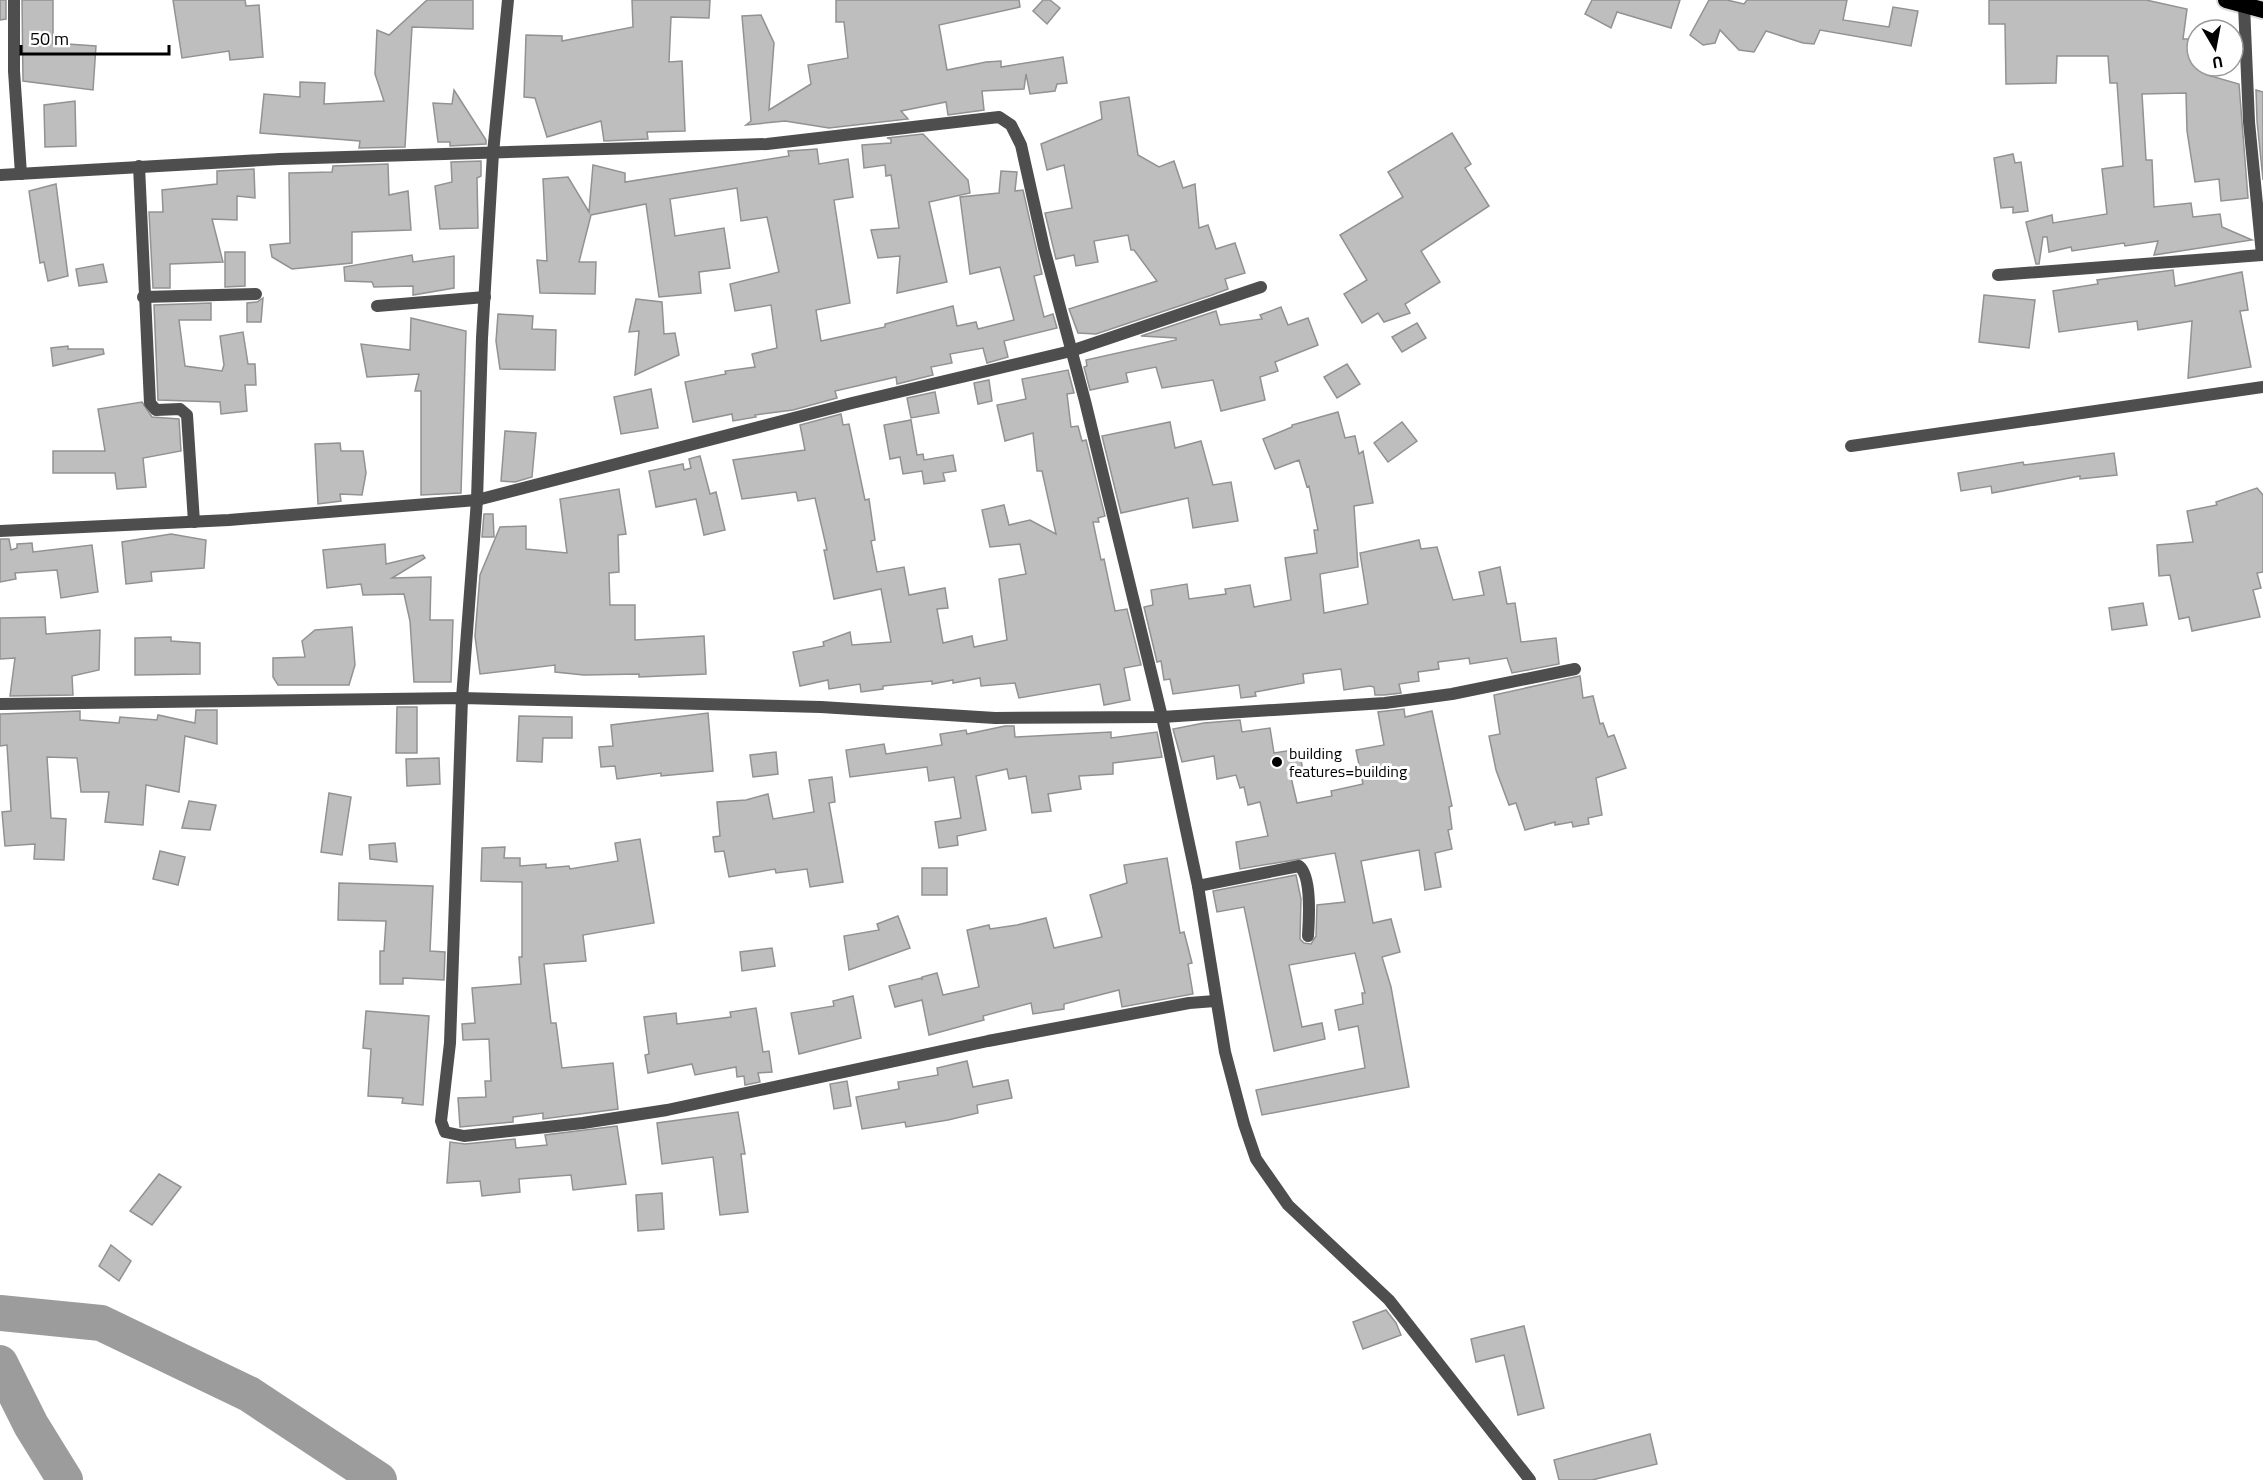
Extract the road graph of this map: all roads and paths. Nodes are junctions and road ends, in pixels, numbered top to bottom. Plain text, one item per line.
1 (14, 0) edge
2 (508, 0) edge
3 (2226, 0) edge
4 (2244, 5) junction
5 (2263, 10) edge
6 (494, 153) junction
7 (139, 166) junction
8 (21, 174) junction
9 (0, 175) edge
10 (2262, 258) edge
11 (1998, 275) dead end
12 (1261, 287) dead end
13 (256, 294) dead end
14 (143, 297) junction
15 (484, 297) junction
16 (377, 306) dead end
17 (1071, 351) junction
18 (2263, 387) edge
19 (1851, 446) dead end
20 (477, 500) junction
21 (194, 522) junction
22 (0, 531) edge
23 (1575, 669) dead end
24 (462, 698) junction
25 (0, 704) edge
26 (1162, 717) junction
27 (1198, 886) junction
28 (1308, 936) dead end
29 (1215, 1001) junction
30 (1530, 1480) edge

1 - 8 street
2 - 6 street
3 - 4 highway
4 - 5 highway
4 - 10 street
6 - 7 street
6 - 15 street
6 - 17 street
7 - 8 street
7 - 14 street
8 - 9 street
10 - 11 street
12 - 17 street
13 - 14 street
14 - 21 street
15 - 16 street
15 - 20 street
17 - 20 street
17 - 26 street
18 - 19 street
20 - 21 street
20 - 24 street
21 - 22 street
23 - 26 street
24 - 25 street
24 - 26 street
24 - 29 street
26 - 27 street
27 - 28 street
27 - 29 street
29 - 30 street

